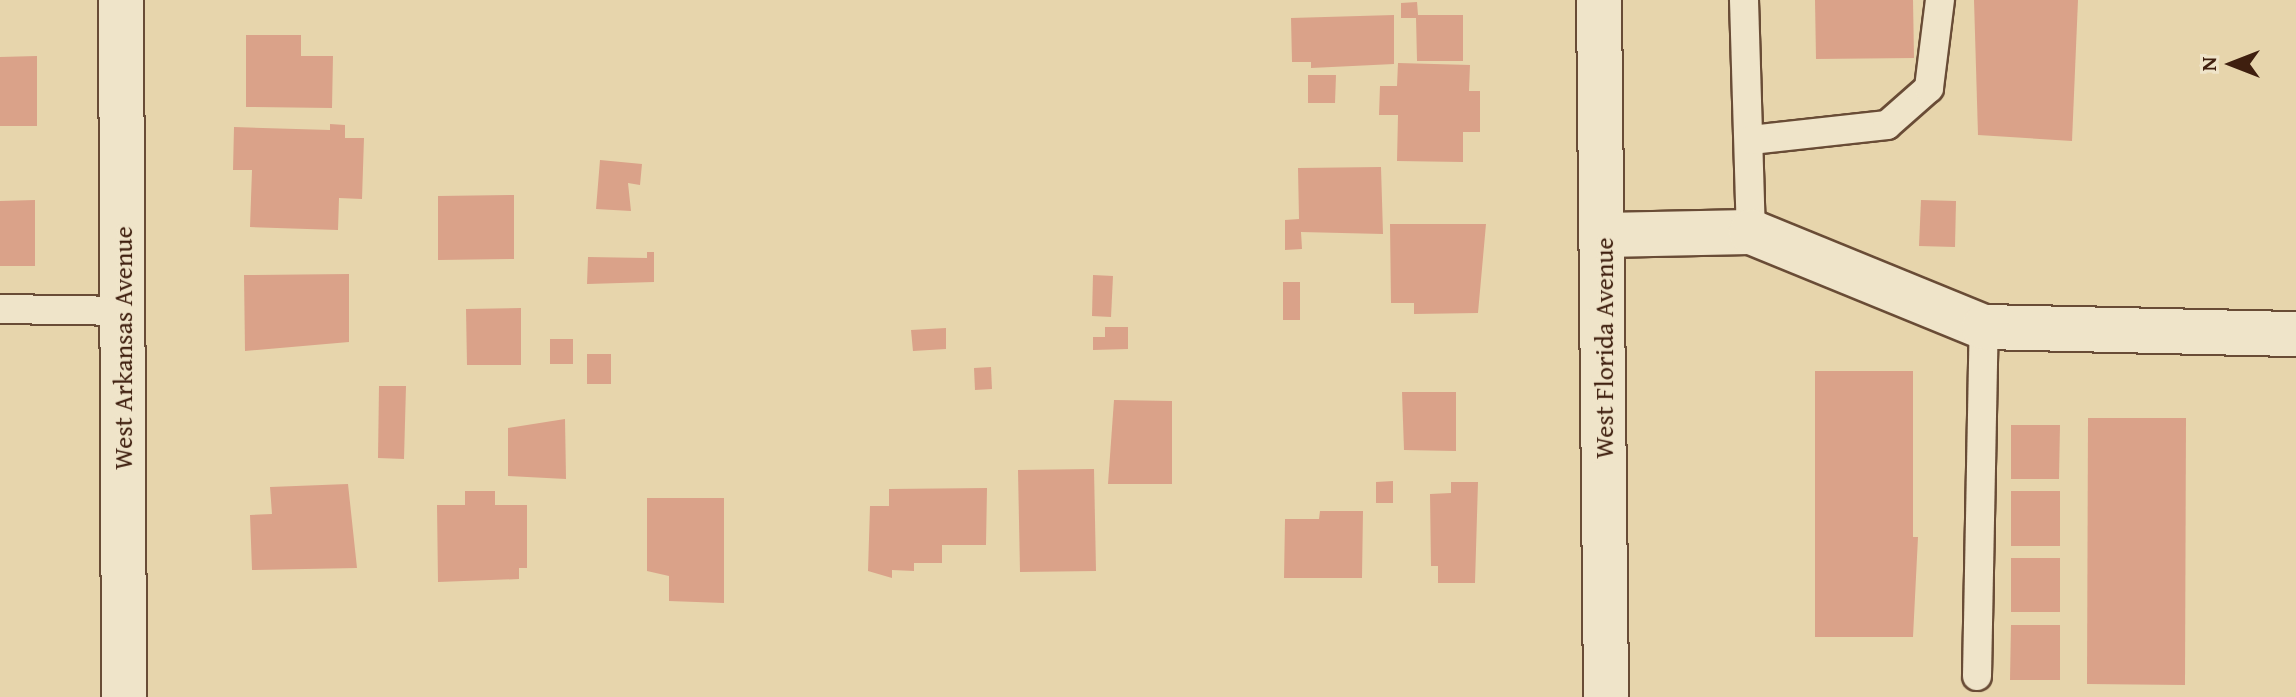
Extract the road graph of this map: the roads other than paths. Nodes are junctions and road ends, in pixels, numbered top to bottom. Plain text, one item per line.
1 (121, 0) edge
2 (1599, 0) edge
3 (1744, 0) edge
4 (1940, 0) edge
5 (1751, 140) junction
6 (1751, 232) junction
7 (1603, 235) junction
8 (0, 309) edge
9 (122, 311) junction
10 (1984, 327) junction
11 (2296, 334) edge
12 (1977, 676) dead end
13 (124, 697) edge
14 (1606, 697) edge

1 - 9 street, West Arkansas Avenue
2 - 7 street, West Florida Avenue
3 - 5 lane
4 - 5 lane
5 - 6 lane
6 - 7 street
6 - 10 street
7 - 14 street, West Florida Avenue
8 - 9 lane
9 - 13 street, West Arkansas Avenue
10 - 11 street
10 - 12 lane

